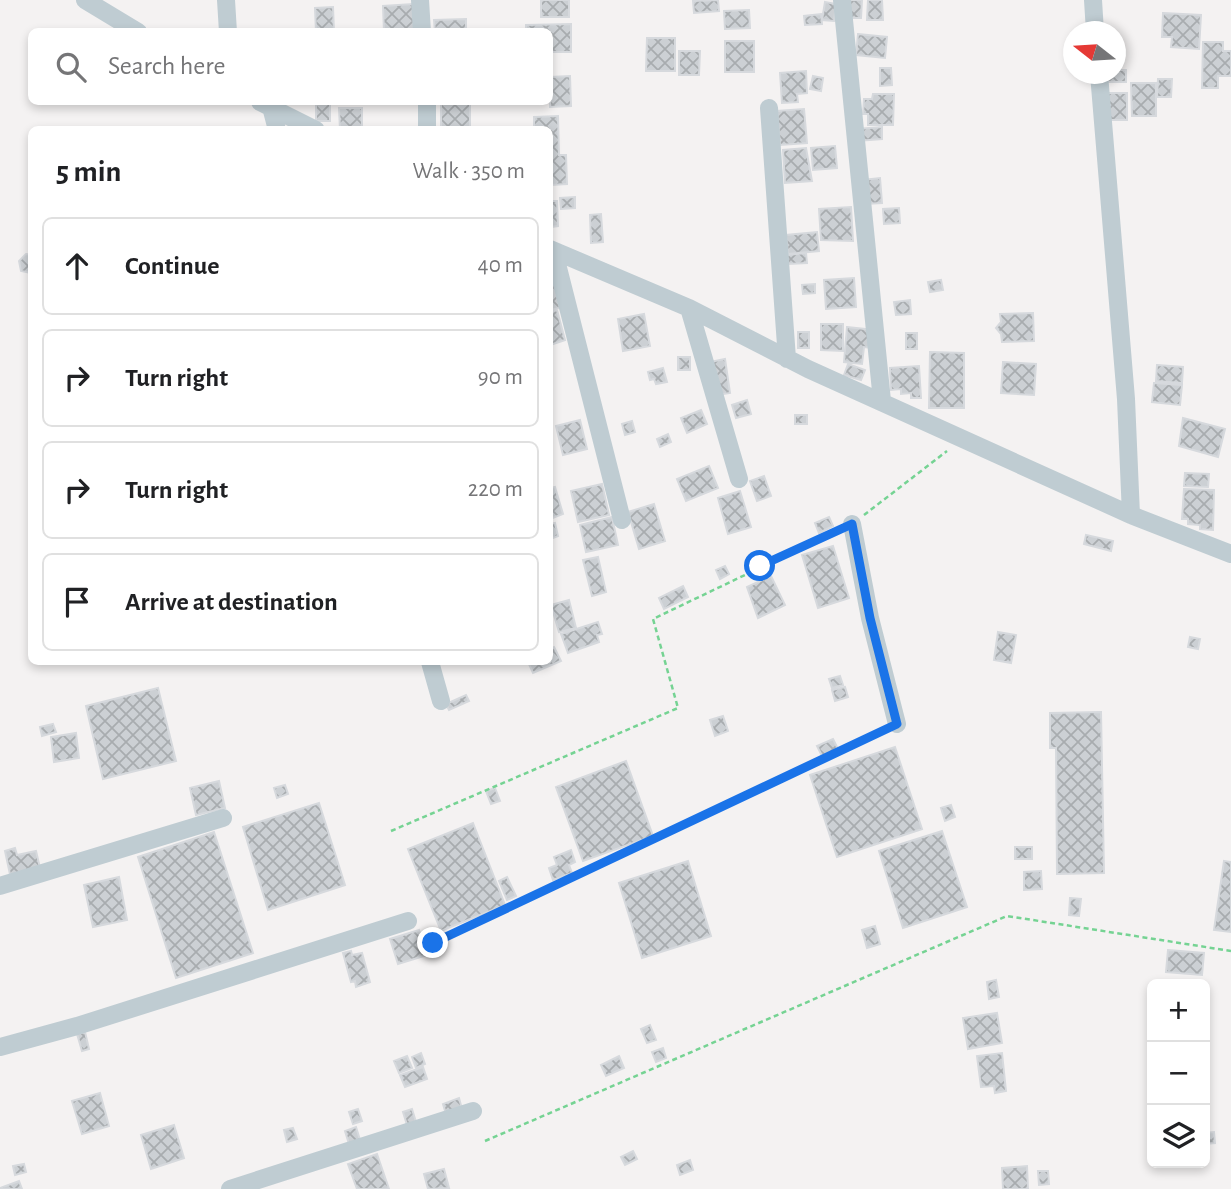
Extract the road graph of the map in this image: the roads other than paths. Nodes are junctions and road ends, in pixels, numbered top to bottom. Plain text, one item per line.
1 (85, 0) edge
2 (226, 0) edge
3 (420, 0) edge
4 (842, 0) edge
5 (1093, 0) edge
6 (1095, 21) edge
7 (131, 28) edge
8 (229, 28) edge
9 (422, 28) edge
10 (1100, 84) edge
11 (265, 105) edge
12 (267, 105) edge
13 (427, 105) edge
14 (769, 108) dead end
15 (275, 126) edge
16 (308, 126) edge
17 (427, 126) edge
18 (553, 251) edge
19 (553, 255) edge
20 (689, 308) junction
21 (787, 359) junction
22 (882, 401) junction
23 (739, 478) dead end
24 (1131, 516) junction
25 (622, 520) dead end
26 (852, 524) road end
27 (1231, 554) edge
28 (431, 665) edge
29 (441, 701) dead end
30 (897, 724) road end
31 (223, 818) dead end
32 (0, 886) edge
33 (408, 921) dead end
34 (0, 1047) edge
35 (473, 1111) dead end
36 (230, 1189) edge

1 - 7 street
2 - 8 street
3 - 9 street
4 - 22 street
5 - 6 street
10 - 24 street
11 - 15 street
12 - 16 street
13 - 17 street
14 - 21 street
18 - 20 street
19 - 25 street
20 - 21 street
20 - 23 street
21 - 22 street
22 - 24 street
24 - 27 street
26 - 30 street
28 - 29 street
31 - 32 street
33 - 34 street
35 - 36 street

